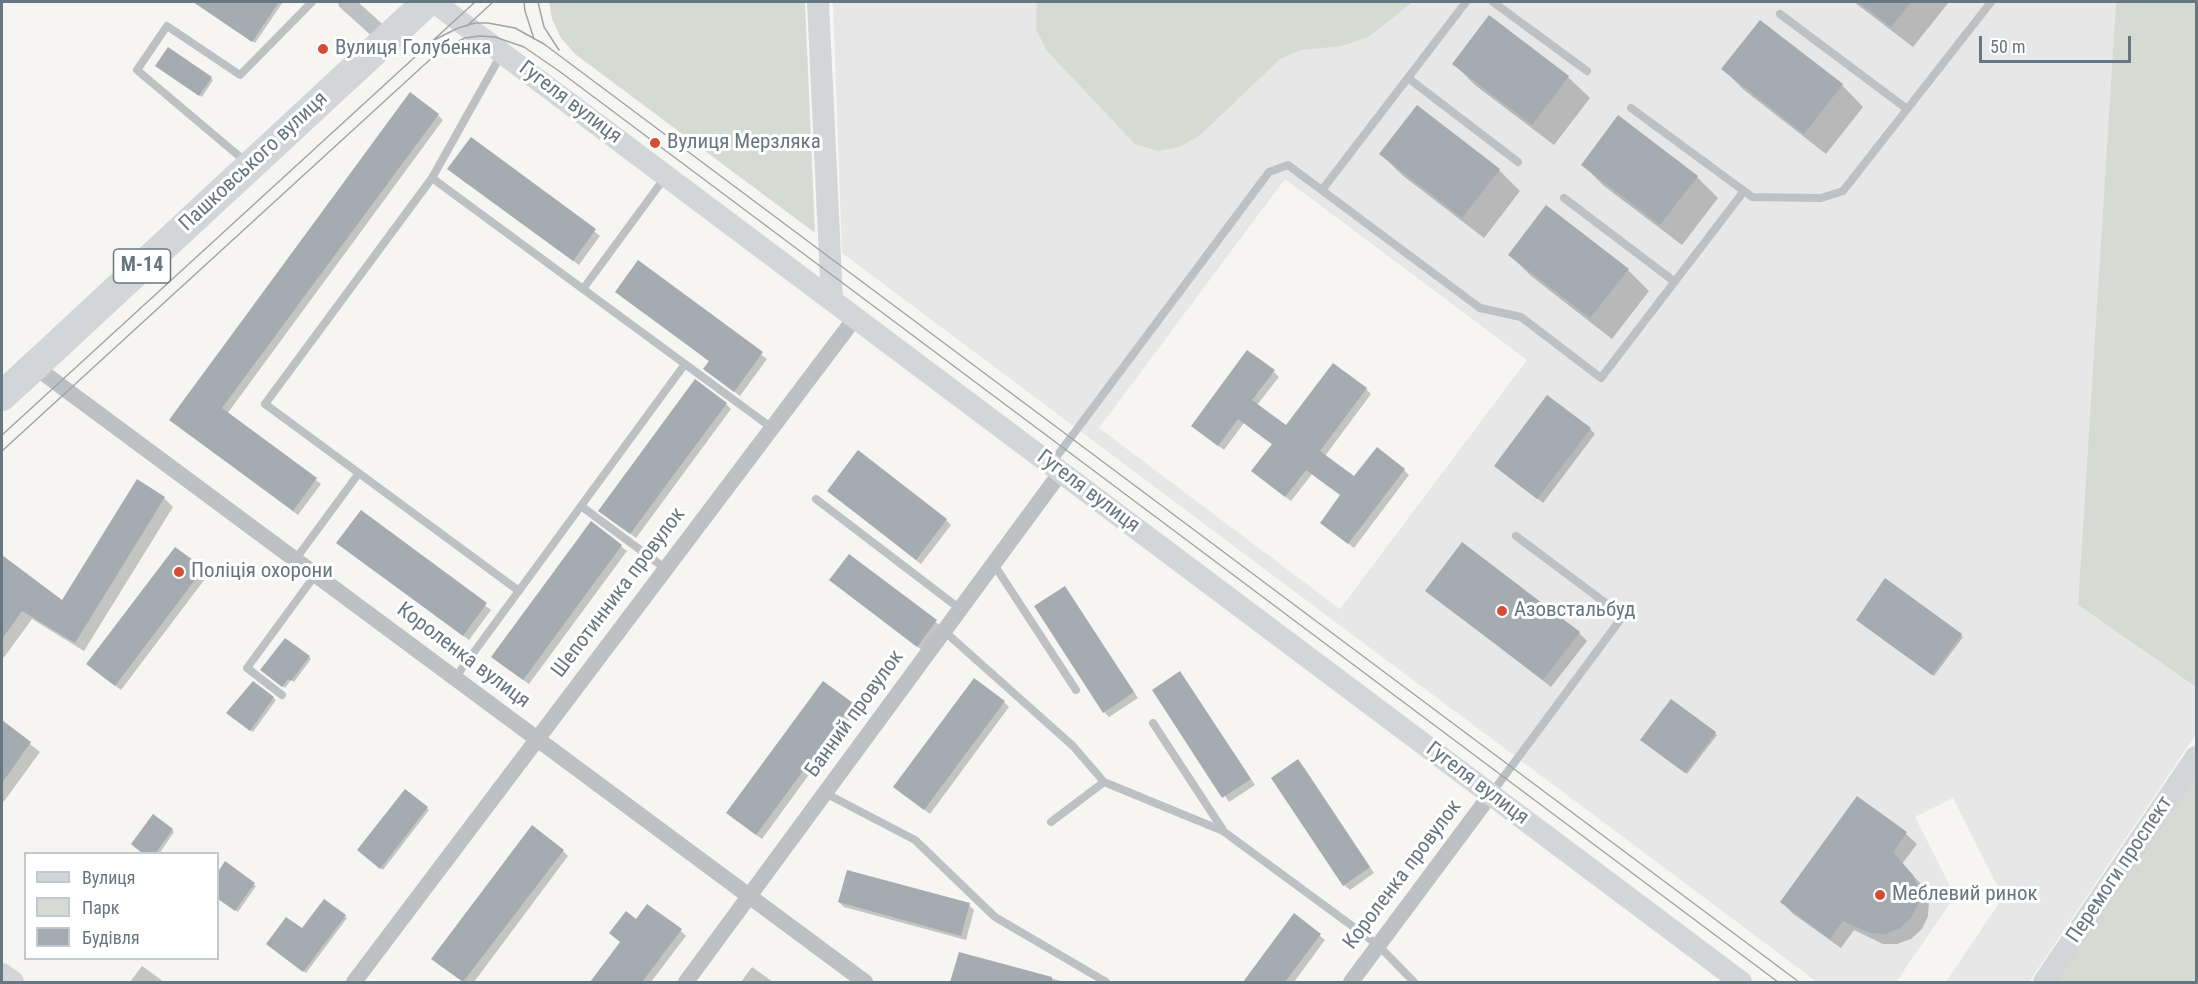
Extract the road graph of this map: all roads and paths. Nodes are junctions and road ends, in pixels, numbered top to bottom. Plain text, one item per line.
1 (312, 2) edge
2 (346, 2) edge
3 (427, 2) edge
4 (434, 2) edge
5 (818, 2) edge
6 (1466, 2) edge
7 (1493, 2) edge
8 (1991, 2) edge
9 (1780, 14) dead end
10 (387, 39) junction
11 (502, 53) junction
12 (1587, 70) dead end
13 (1408, 78) junction
14 (1631, 108) dead end
15 (1907, 109) junction
16 (1518, 162) dead end
17 (250, 166) junction
18 (666, 175) junction
19 (432, 178) junction
20 (1322, 190) junction
21 (1744, 191) junction
22 (1564, 198) dead end
23 (1675, 282) junction
24 (583, 289) junction
25 (832, 300) junction
26 (855, 318) junction
27 (685, 364) junction
28 (34, 366) junction
29 (2, 396) edge
30 (772, 428) junction
31 (1056, 468) junction
32 (359, 473) junction
33 (816, 499) dead end
34 (580, 506) junction
35 (1516, 536) dead end
36 (296, 560) junction
37 (993, 563) junction
38 (666, 569) junction
39 (316, 574) junction
40 (519, 591) junction
41 (960, 609) junction
42 (944, 631) junction
43 (455, 678) junction
44 (1076, 690) dead end
45 (282, 695) dead end
46 (1153, 723) dead end
47 (537, 739) junction
48 (2196, 756) edge
49 (1104, 782) junction
50 (825, 793) junction
51 (1491, 794) junction
52 (1051, 822) dead end
53 (1223, 831) junction
54 (749, 896) junction
55 (1378, 945) junction
56 (2, 974) edge
57 (13, 982) edge
58 (354, 982) edge
59 (686, 982) edge
60 (865, 982) edge
61 (1106, 982) edge
62 (1351, 982) edge
63 (1414, 982) edge
64 (1742, 982) edge
65 (2044, 982) edge

1 - 17 lane
2 - 10 street
3 - 10 highway, Пашковського вулиця / М-14
4 - 11 street, Гугеля вулиця
5 - 25 street
6 - 13 lane
7 - 12 lane
8 - 15 lane
9 - 15 lane
10 - 17 highway, Пашковського вулиця / М-14
11 - 18 street, Гугеля вулиця
11 - 19 lane
13 - 16 lane
13 - 20 lane
14 - 21 lane
15 - 21 lane
17 - 28 highway, Пашковського вулиця / М-14
18 - 24 lane
18 - 25 street, Гугеля вулиця
19 - 24 lane
19 - 32 lane
20 - 23 lane
20 - 31 lane
21 - 23 lane
22 - 23 lane
24 - 27 lane
25 - 26 street, Гугеля вулиця
26 - 30 street, Шепотинника провулок
26 - 31 street, Гугеля вулиця
27 - 30 lane
27 - 34 lane
28 - 29 highway, Пашковського вулиця / М-14
28 - 36 street, Короленка вулиця
30 - 38 street, Шепотинника провулок
31 - 37 street, Банний провулок
31 - 51 street, Гугеля вулиця
32 - 36 lane
32 - 40 lane
33 - 41 lane
34 - 38 lane
34 - 40 lane
35 - 51 lane
36 - 39 street, Короленка вулиця
37 - 41 street, Банний провулок
37 - 44 lane
38 - 47 street, Шепотинника провулок
39 - 43 street, Короленка вулиця
39 - 45 lane
40 - 43 lane
41 - 42 street, Банний провулок
42 - 49 lane
42 - 50 street, Банний провулок
43 - 47 street, Короленка вулиця
46 - 53 lane
47 - 54 street, Короленка вулиця
47 - 58 street, Шепотинника провулок
48 - 65 street, Перемоги проспект
49 - 52 lane
49 - 53 lane
50 - 54 street, Банний провулок
50 - 61 lane
51 - 55 street, Короленка провулок
51 - 64 street, Гугеля вулиця
53 - 55 lane
54 - 59 street, Банний провулок
54 - 60 street, Короленка вулиця
55 - 62 street, Короленка провулок
55 - 63 lane
56 - 57 street

